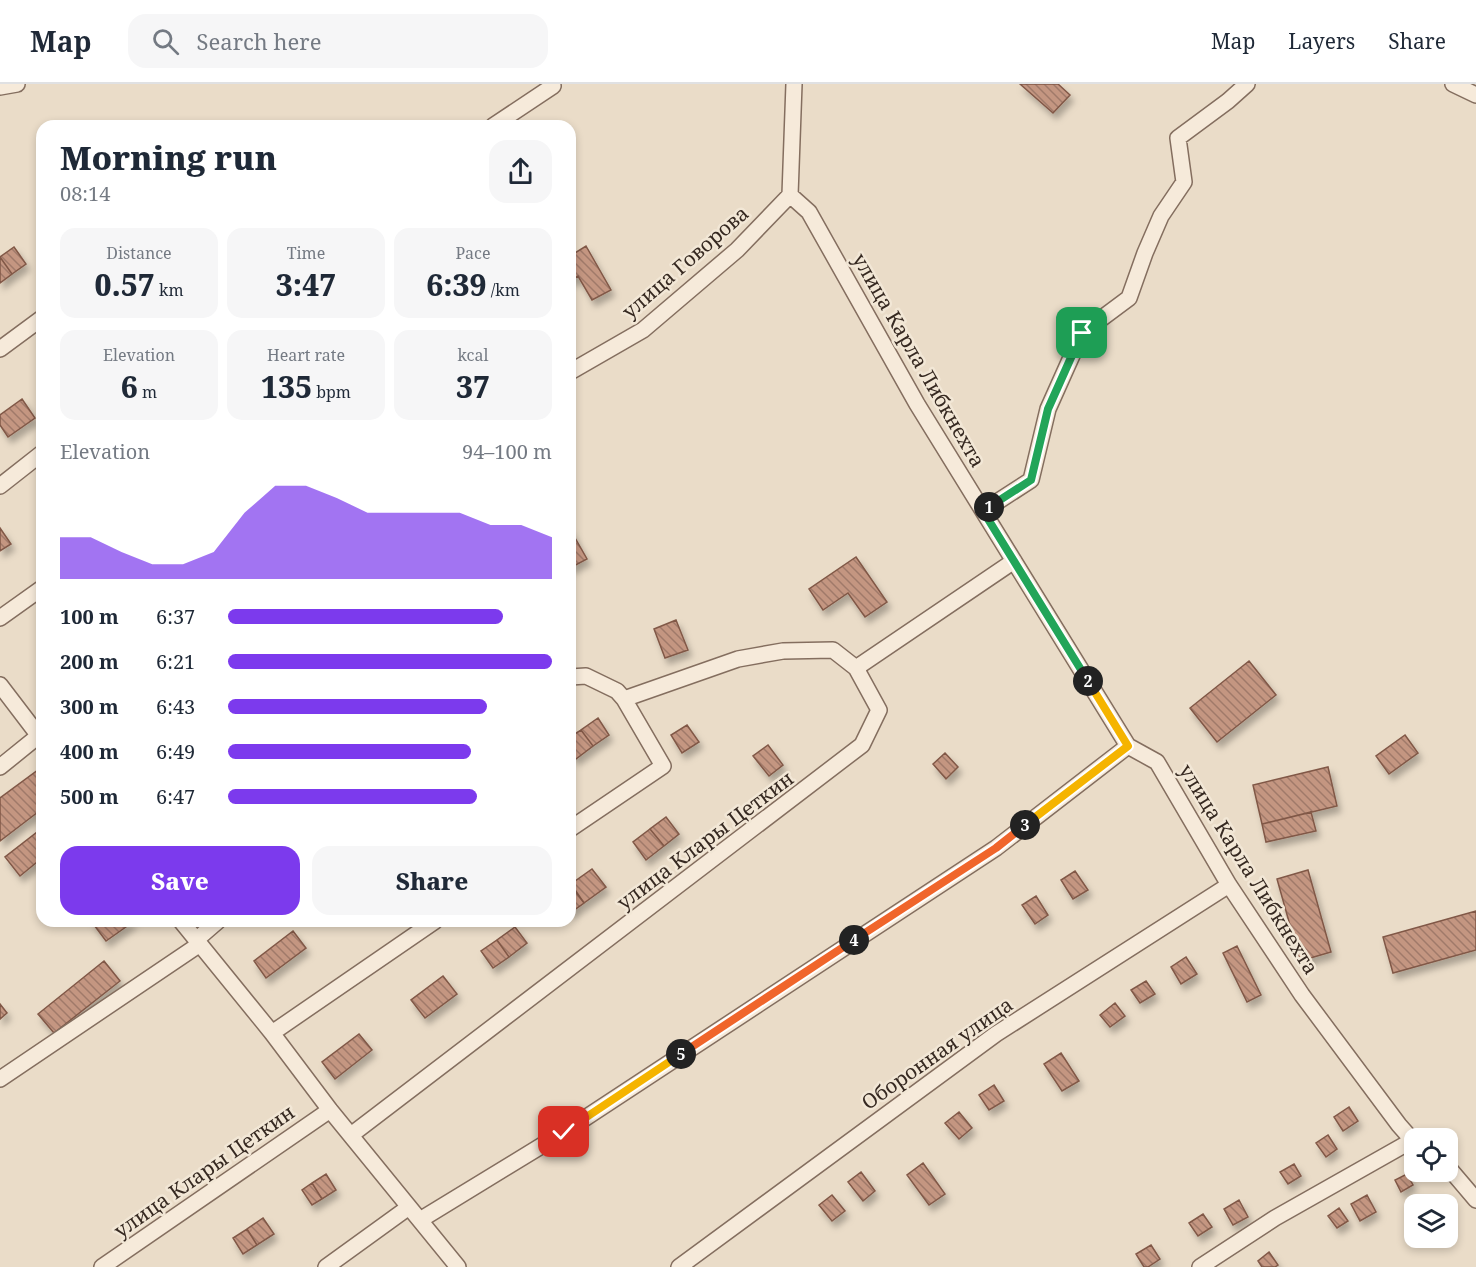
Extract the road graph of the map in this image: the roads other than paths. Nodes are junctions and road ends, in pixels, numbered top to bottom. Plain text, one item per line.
1 (17, 84) edge
2 (794, 84) edge
3 (1247, 84) edge
4 (1453, 84) edge
5 (553, 86) dead end
6 (0, 87) edge
7 (1476, 95) edge
8 (502, 120) edge
9 (790, 195) junction
10 (36, 322) edge
11 (0, 349) edge
12 (576, 369) edge
13 (36, 458) edge
14 (0, 486) edge
15 (983, 511) junction
16 (1014, 561) junction
17 (36, 592) edge
18 (0, 618) edge
19 (856, 668) junction
20 (576, 677) edge
21 (0, 685) edge
22 (624, 699) junction
23 (36, 730) edge
24 (36, 740) edge
25 (1128, 746) junction
26 (0, 767) edge
27 (576, 825) edge
28 (1229, 885) junction
29 (187, 927) edge
30 (212, 927) edge
31 (426, 927) edge
32 (198, 942) junction
33 (272, 1033) junction
34 (0, 1079) edge
35 (330, 1110) junction
36 (1404, 1130) edge
37 (351, 1135) junction
38 (1404, 1147) edge
39 (1458, 1179) edge
40 (1476, 1200) edge
41 (409, 1207) junction
42 (420, 1220) junction
43 (102, 1267) edge
44 (326, 1267) edge
45 (458, 1267) edge
46 (679, 1267) edge
47 (1200, 1267) edge

1 - 6 street
2 - 9 street
3 - 15 street
4 - 7 street
5 - 8 street
9 - 12 street, улица Говорова
9 - 15 street, улица Карла Либкнехта
10 - 11 street
13 - 14 street
15 - 16 street, улица Карла Либкнехта
16 - 19 street
16 - 25 street, улица Карла Либкнехта
17 - 18 street
19 - 22 street
19 - 37 street, улица Клары Цеткин
20 - 22 street
21 - 23 street
22 - 27 street
24 - 26 street
25 - 28 street, улица Карла Либкнехта
25 - 42 street
28 - 36 street, улица Карла Либкнехта
28 - 46 street, Оборонная улица
29 - 32 street
30 - 32 street
31 - 33 street
32 - 33 street
32 - 34 street
33 - 35 street
35 - 37 street
35 - 43 street, улица Клары Цеткин
37 - 41 street
38 - 47 street
39 - 40 street
41 - 42 street
41 - 44 street
42 - 45 street

